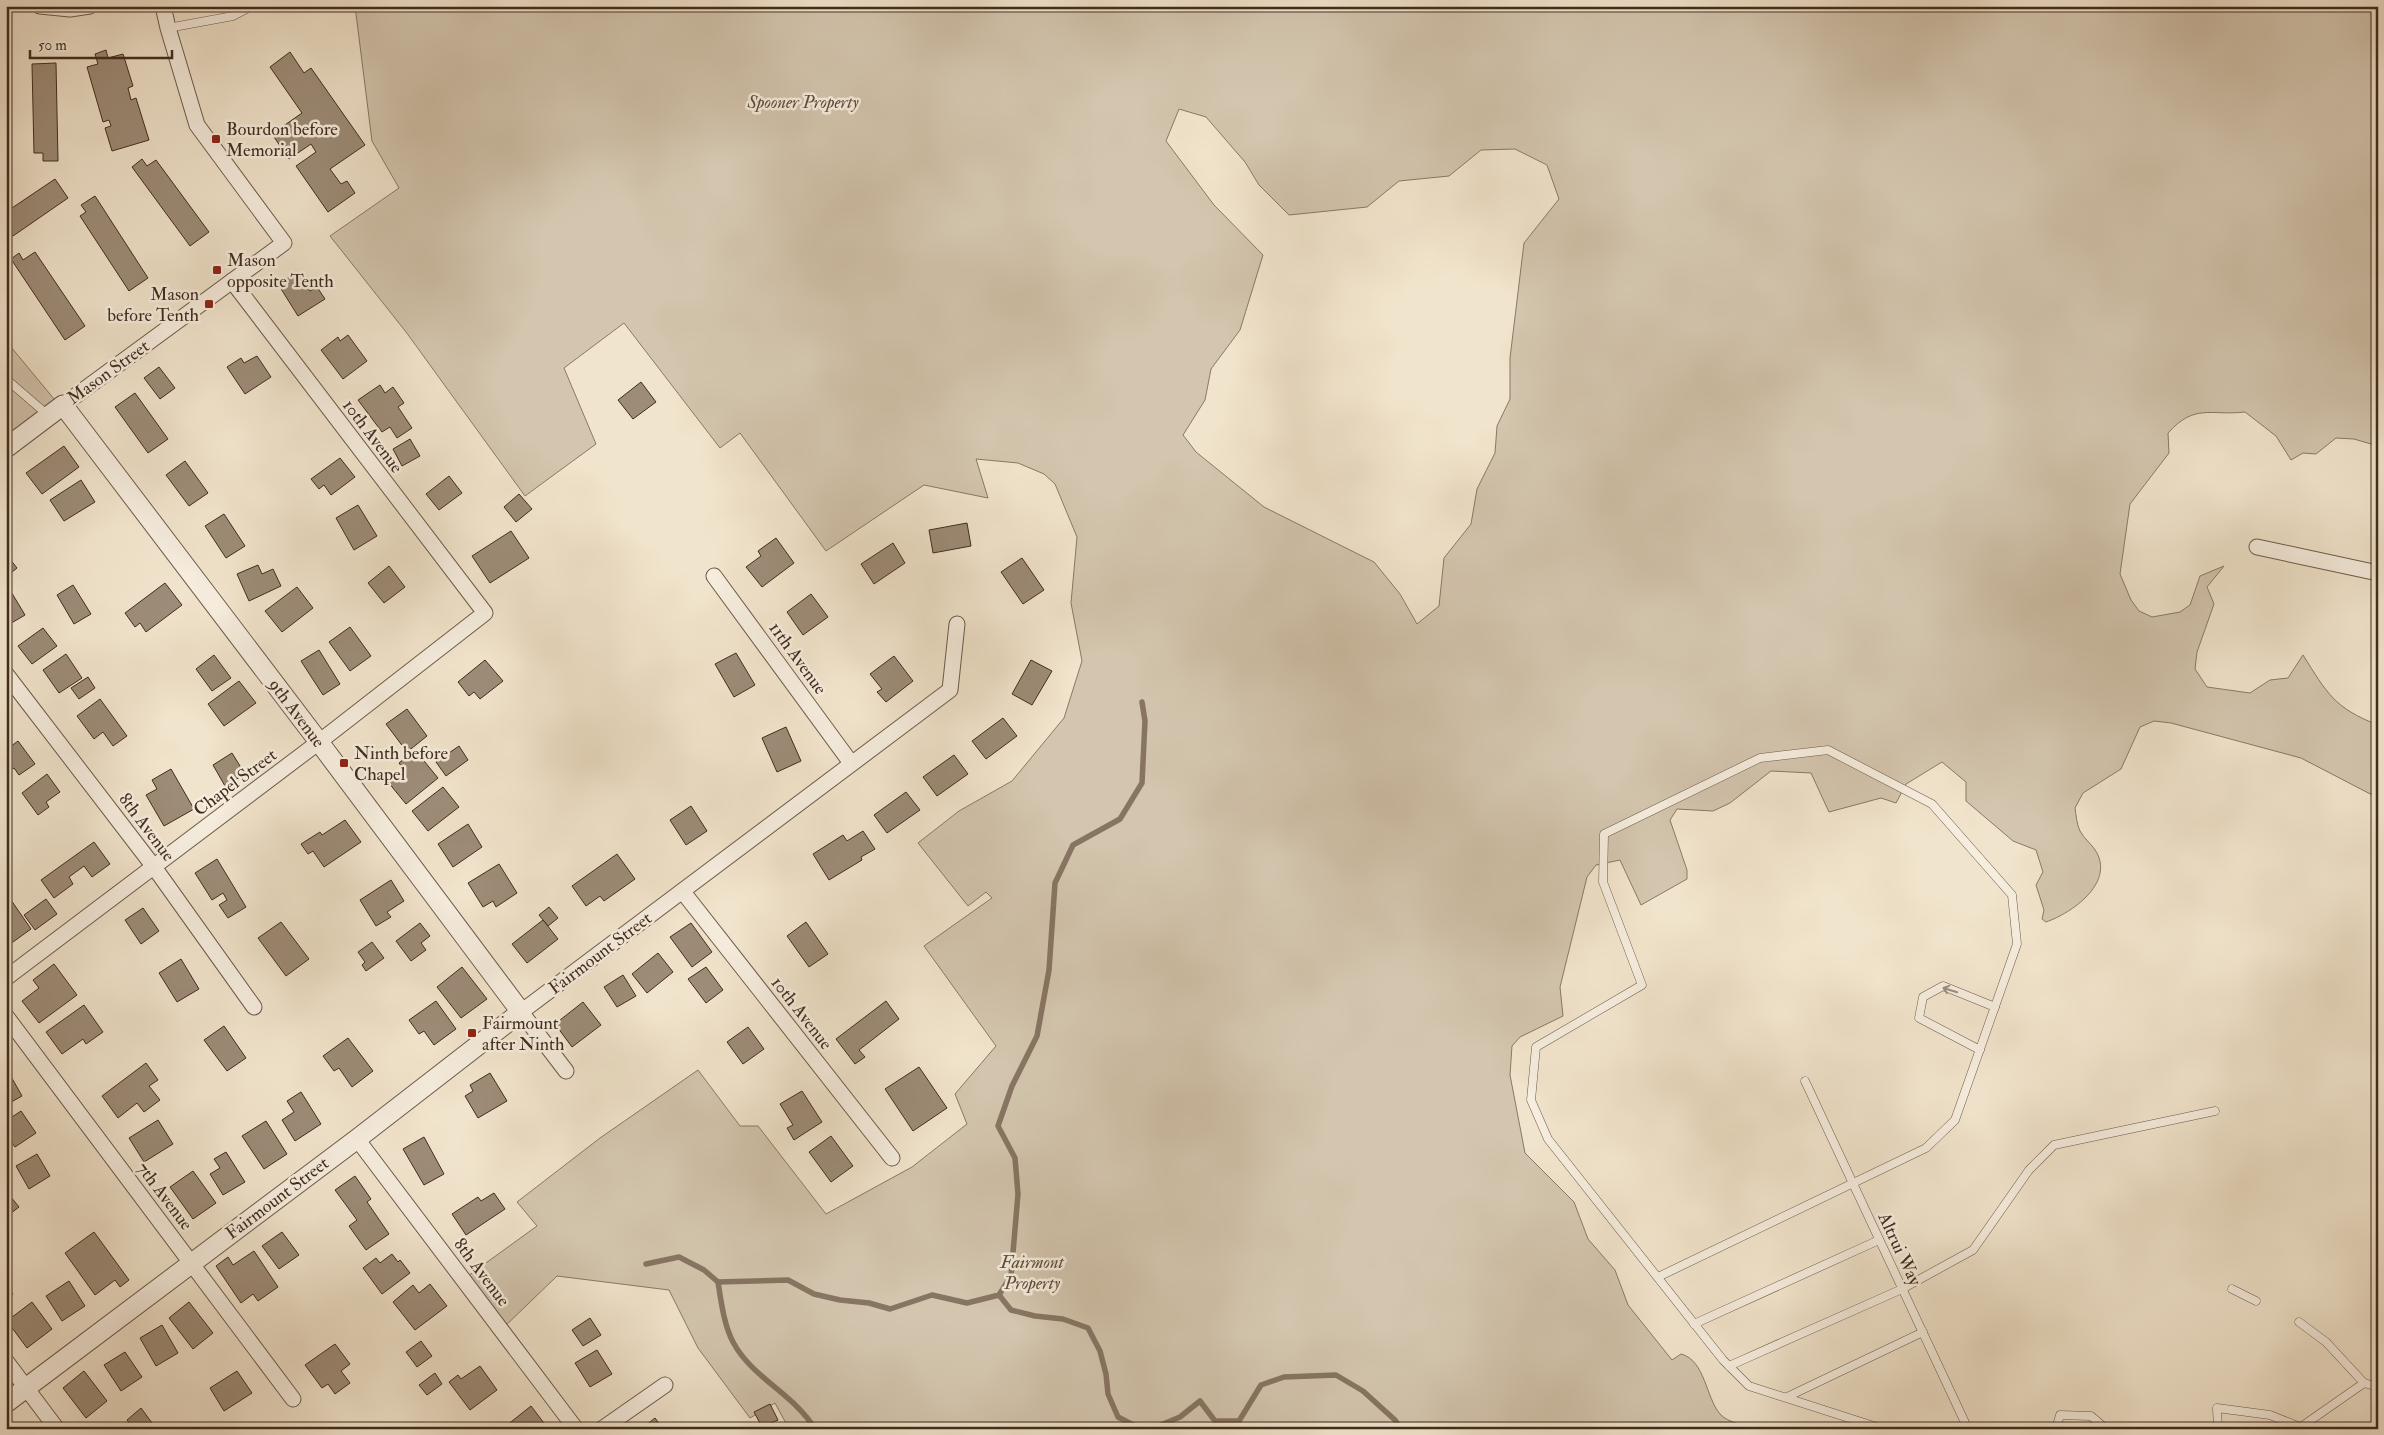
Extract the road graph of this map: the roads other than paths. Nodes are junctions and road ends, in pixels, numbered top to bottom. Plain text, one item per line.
1 (40, 6) edge
2 (90, 6) edge
3 (163, 6) edge
4 (252, 6) edge
5 (168, 28) junction
6 (232, 281) junction
7 (6, 379) edge
8 (56, 411) junction
9 (6, 448) edge
10 (2257, 546) dead end
11 (2378, 573) edge
12 (714, 576) dead end
13 (485, 613) joint
14 (957, 624) dead end
15 (6, 674) edge
16 (319, 742) junction
17 (851, 763) junction
18 (154, 867) junction
19 (683, 892) junction
20 (6, 978) edge
21 (254, 1007) dead end
22 (1995, 1007) junction
23 (521, 1012) junction
24 (6, 1016) edge
25 (1980, 1050) junction
26 (566, 1070) dead end
27 (1805, 1081) dead end
28 (2215, 1111) dead end
29 (357, 1139) junction
30 (892, 1158) dead end
31 (1854, 1185) junction
32 (1879, 1240) junction
33 (192, 1262) junction
34 (1658, 1277) junction
35 (1902, 1289) junction
36 (2232, 1289) dead end
37 (2256, 1301) dead end
38 (2300, 1322) dead end
39 (1694, 1324) junction
40 (1923, 1332) junction
41 (6, 1362) edge
42 (1729, 1366) junction
43 (2364, 1383) junction
44 (665, 1385) dead end
45 (2378, 1386) edge
46 (26, 1388) junction
47 (1787, 1397) junction
48 (293, 1399) dead end
49 (6, 1403) edge
50 (2299, 1428) edge
51 (57, 1429) edge
52 (576, 1429) edge
53 (602, 1429) edge
54 (1883, 1429) edge
55 (1968, 1429) edge
56 (2056, 1429) edge
57 (2106, 1429) edge
58 (2218, 1429) edge

1 - 2 street
3 - 5 street
4 - 5 lane
5 - 6 street, Mason Street
6 - 8 street, Mason Street
6 - 13 street, 10th Avenue
7 - 8 lane
8 - 9 street, Mason Street
8 - 16 street, 9th Avenue
10 - 11 street
12 - 17 street, 11th Avenue
13 - 16 street, Chapel Street
14 - 17 street, Fairmount Street
15 - 18 street, 8th Avenue
16 - 18 street, Chapel Street
16 - 23 street, 9th Avenue
17 - 19 street, Fairmount Street
18 - 20 street, Chapel Street
18 - 21 street, 8th Avenue
19 - 23 street, Fairmount Street
19 - 30 street, 10th Avenue
22 - 25 lane
22 -> 25 lane
22 - 34 lane
23 - 26 street, 9th Avenue
23 - 29 street, Fairmount Street
24 - 33 street, 7th Avenue
25 - 31 lane
27 - 31 lane, Altrui Way
28 - 35 lane
29 - 33 street, Fairmount Street
29 - 52 street, 8th Avenue
31 - 32 lane, Altrui Way
31 - 34 lane
32 - 35 lane, Altrui Way
32 - 39 lane
33 - 46 street, Fairmount Street
33 - 48 street, 7th Avenue
34 - 39 lane
35 - 40 lane, Altrui Way
35 - 42 lane
36 - 37 lane
38 - 43 lane
39 - 42 lane
40 - 47 lane
40 - 55 lane, Altrui Way
41 - 46 street
42 - 47 lane
43 - 45 lane
43 - 50 lane
44 - 53 street
46 - 49 street, Fairmount Street
46 - 51 street
47 - 54 lane
50 - 58 lane
56 - 57 lane

